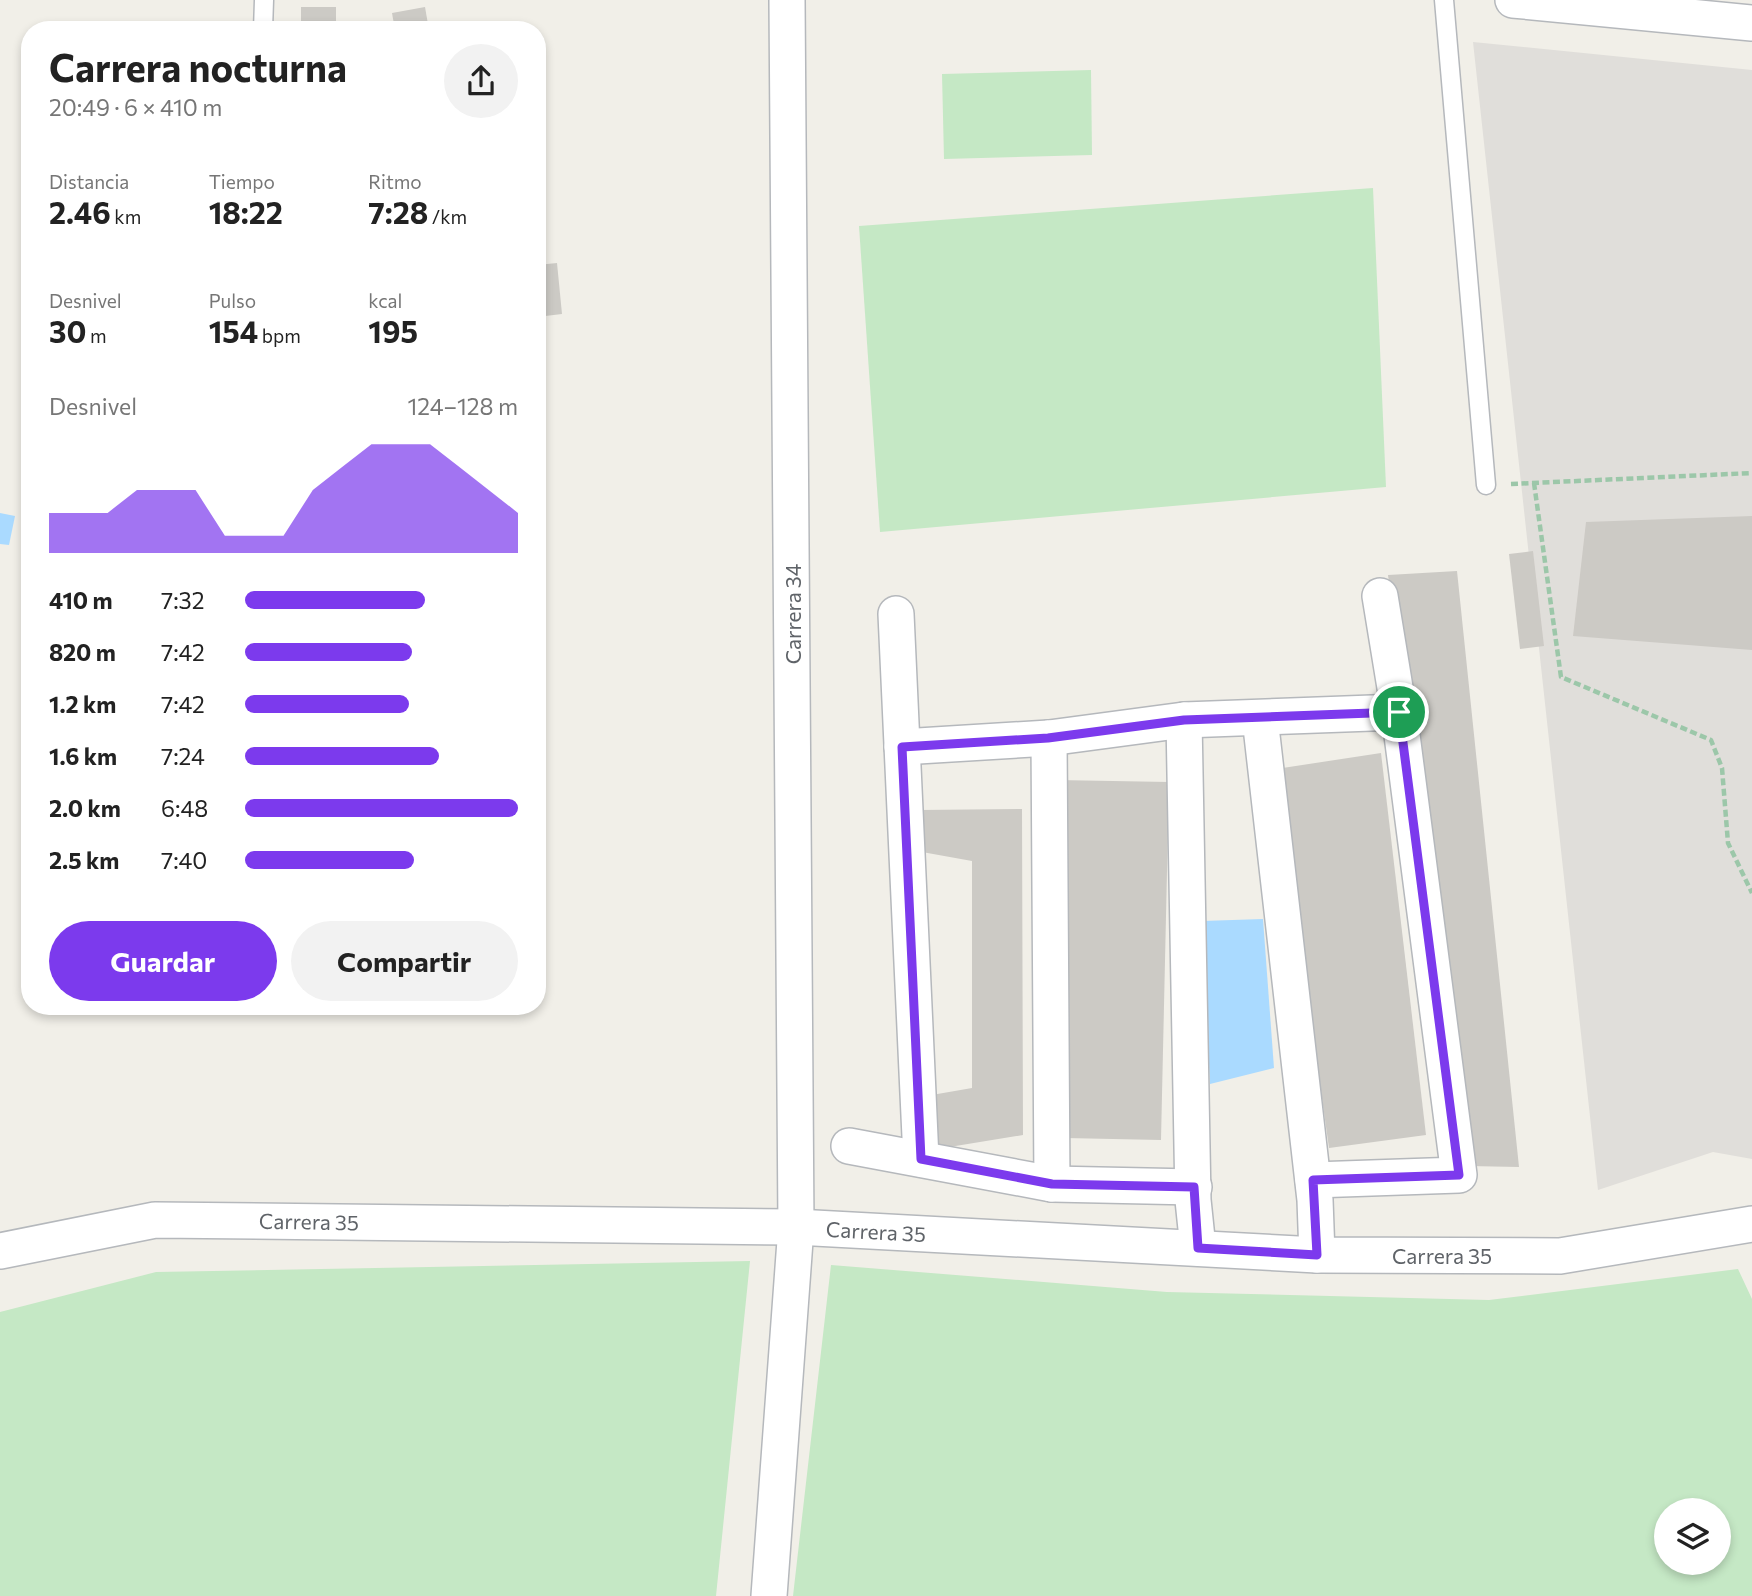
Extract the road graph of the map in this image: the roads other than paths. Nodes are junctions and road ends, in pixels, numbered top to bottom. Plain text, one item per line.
1 (264, 0) edge
2 (787, 0) edge
3 (1444, 0) edge
4 (1513, 0) edge
5 (263, 21) edge
6 (1752, 23) edge
7 (1486, 485) road end
8 (1380, 596) dead end
9 (896, 614) dead end
10 (1399, 712) junction
11 (1260, 718) junction
12 (1184, 720) junction
13 (1048, 738) junction
14 (902, 747) junction
15 (849, 1146) dead end
16 (921, 1159) junction
17 (1313, 1180) junction
18 (1052, 1184) junction
19 (1194, 1187) junction
20 (1752, 1224) edge
21 (796, 1227) junction
22 (1198, 1248) junction
23 (0, 1251) edge
24 (1317, 1255) junction
25 (769, 1596) edge

1 - 5 lane
2 - 21 street, Carrera 34
3 - 7 lane
4 - 6 street
8 - 10 street
9 - 14 street
10 - 11 street
10 - 17 street
11 - 12 street
11 - 17 street
12 - 13 street
12 - 19 street
13 - 14 street
13 - 18 street
14 - 16 street
15 - 16 street
16 - 18 street
17 - 24 street
18 - 19 street
19 - 22 street
20 - 24 street, Carrera 35
21 - 22 street, Carrera 35
21 - 23 street, Carrera 35
21 - 25 street, Carrera 34
22 - 24 street, Carrera 35

